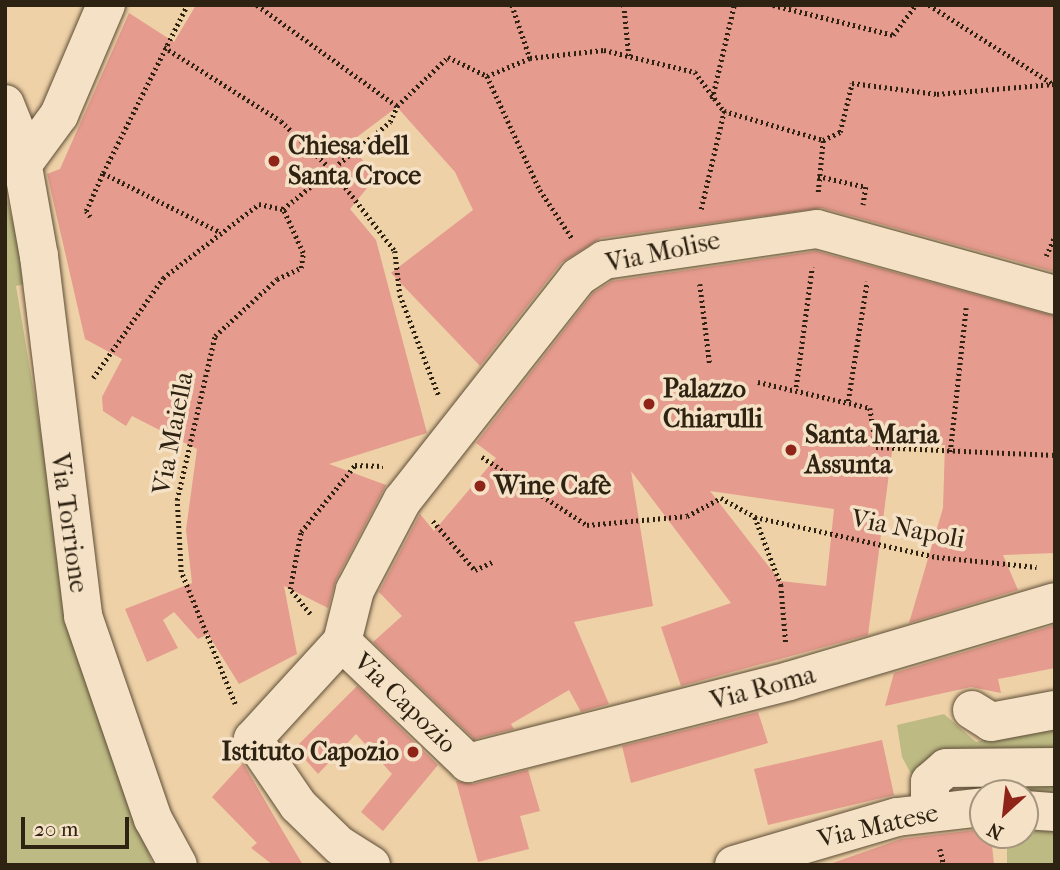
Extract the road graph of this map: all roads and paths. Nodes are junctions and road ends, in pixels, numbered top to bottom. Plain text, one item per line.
1 (106, 5) edge
2 (187, 5) edge
3 (257, 5) edge
4 (512, 5) edge
5 (624, 5) edge
6 (734, 5) edge
7 (773, 5) edge
8 (916, 5) edge
9 (929, 5) edge
10 (164, 47) junction
11 (629, 56) junction
12 (530, 58) junction
13 (488, 76) junction
14 (1054, 84) edge
15 (712, 100) junction
16 (5, 104) edge
17 (397, 106) junction
18 (724, 111) junction
19 (823, 140) junction
20 (23, 164) junction
21 (332, 170) junction
22 (103, 173) junction
23 (283, 209) junction
24 (90, 217) dead end
25 (817, 229) junction
26 (220, 232) junction
27 (874, 242) junction
28 (695, 246) junction
29 (604, 260) junction
30 (970, 273) junction
31 (1055, 295) edge
32 (710, 365) dead end
33 (758, 382) dead end
34 (796, 387) junction
35 (848, 401) junction
36 (451, 435) junction
37 (56, 436) junction
38 (950, 452) junction
39 (1055, 455) edge
40 (492, 464) dead end
41 (349, 471) dead end
42 (755, 517) junction
43 (438, 526) dead end
44 (492, 562) dead end
45 (1051, 586) edge
46 (342, 642) junction
47 (789, 681) junction
48 (972, 710) dead end
49 (1055, 710) edge
50 (253, 739) junction
51 (468, 763) joint
52 (1055, 767) edge
53 (969, 808) edge
54 (930, 811) junction
55 (178, 865) edge
56 (371, 865) edge
57 (734, 865) edge

1 - 20 street
2 - 10 path
3 - 17 path
4 - 12 path
5 - 11 path
6 - 15 path
7 - 8 path
9 - 14 path
10 - 21 path
10 - 22 path
11 - 12 path
11 - 15 path
12 - 13 path
13 - 17 path
13 - 29 path
14 - 19 path
15 - 18 path
16 - 20 street, Via Torrione
17 - 21 path
18 - 19 path
18 - 28 path
19 - 25 path
20 - 37 street, Via Torrione
21 - 23 path
21 - 36 path
22 - 24 path
22 - 26 path
23 - 26 path
23 - 50 path, Via Maiella
25 - 27 street, Via Molise
25 - 28 street, Via Molise
25 - 34 path
26 - 37 path
27 - 30 street, Via Molise
27 - 35 path
28 - 29 street, Via Molise
28 - 32 path
29 - 36 street, Via Molise
30 - 31 street, Via Molise
30 - 38 path
33 - 34 path
34 - 35 path
35 - 38 path
36 - 46 street, Via Molise
37 - 55 street, Via Torrione
38 - 39 path
40 - 42 path, Via Napoli
41 - 46 path
42 - 45 path, Via Napoli
42 - 47 path
43 - 44 path
45 - 47 street, Via Roma
46 - 50 street
46 - 51 street, Via Capozio
47 - 51 street, Via Roma
48 - 49 street
50 - 56 street
52 - 54 street
53 - 54 street, Via Matese
54 - 57 street, Via Matese

